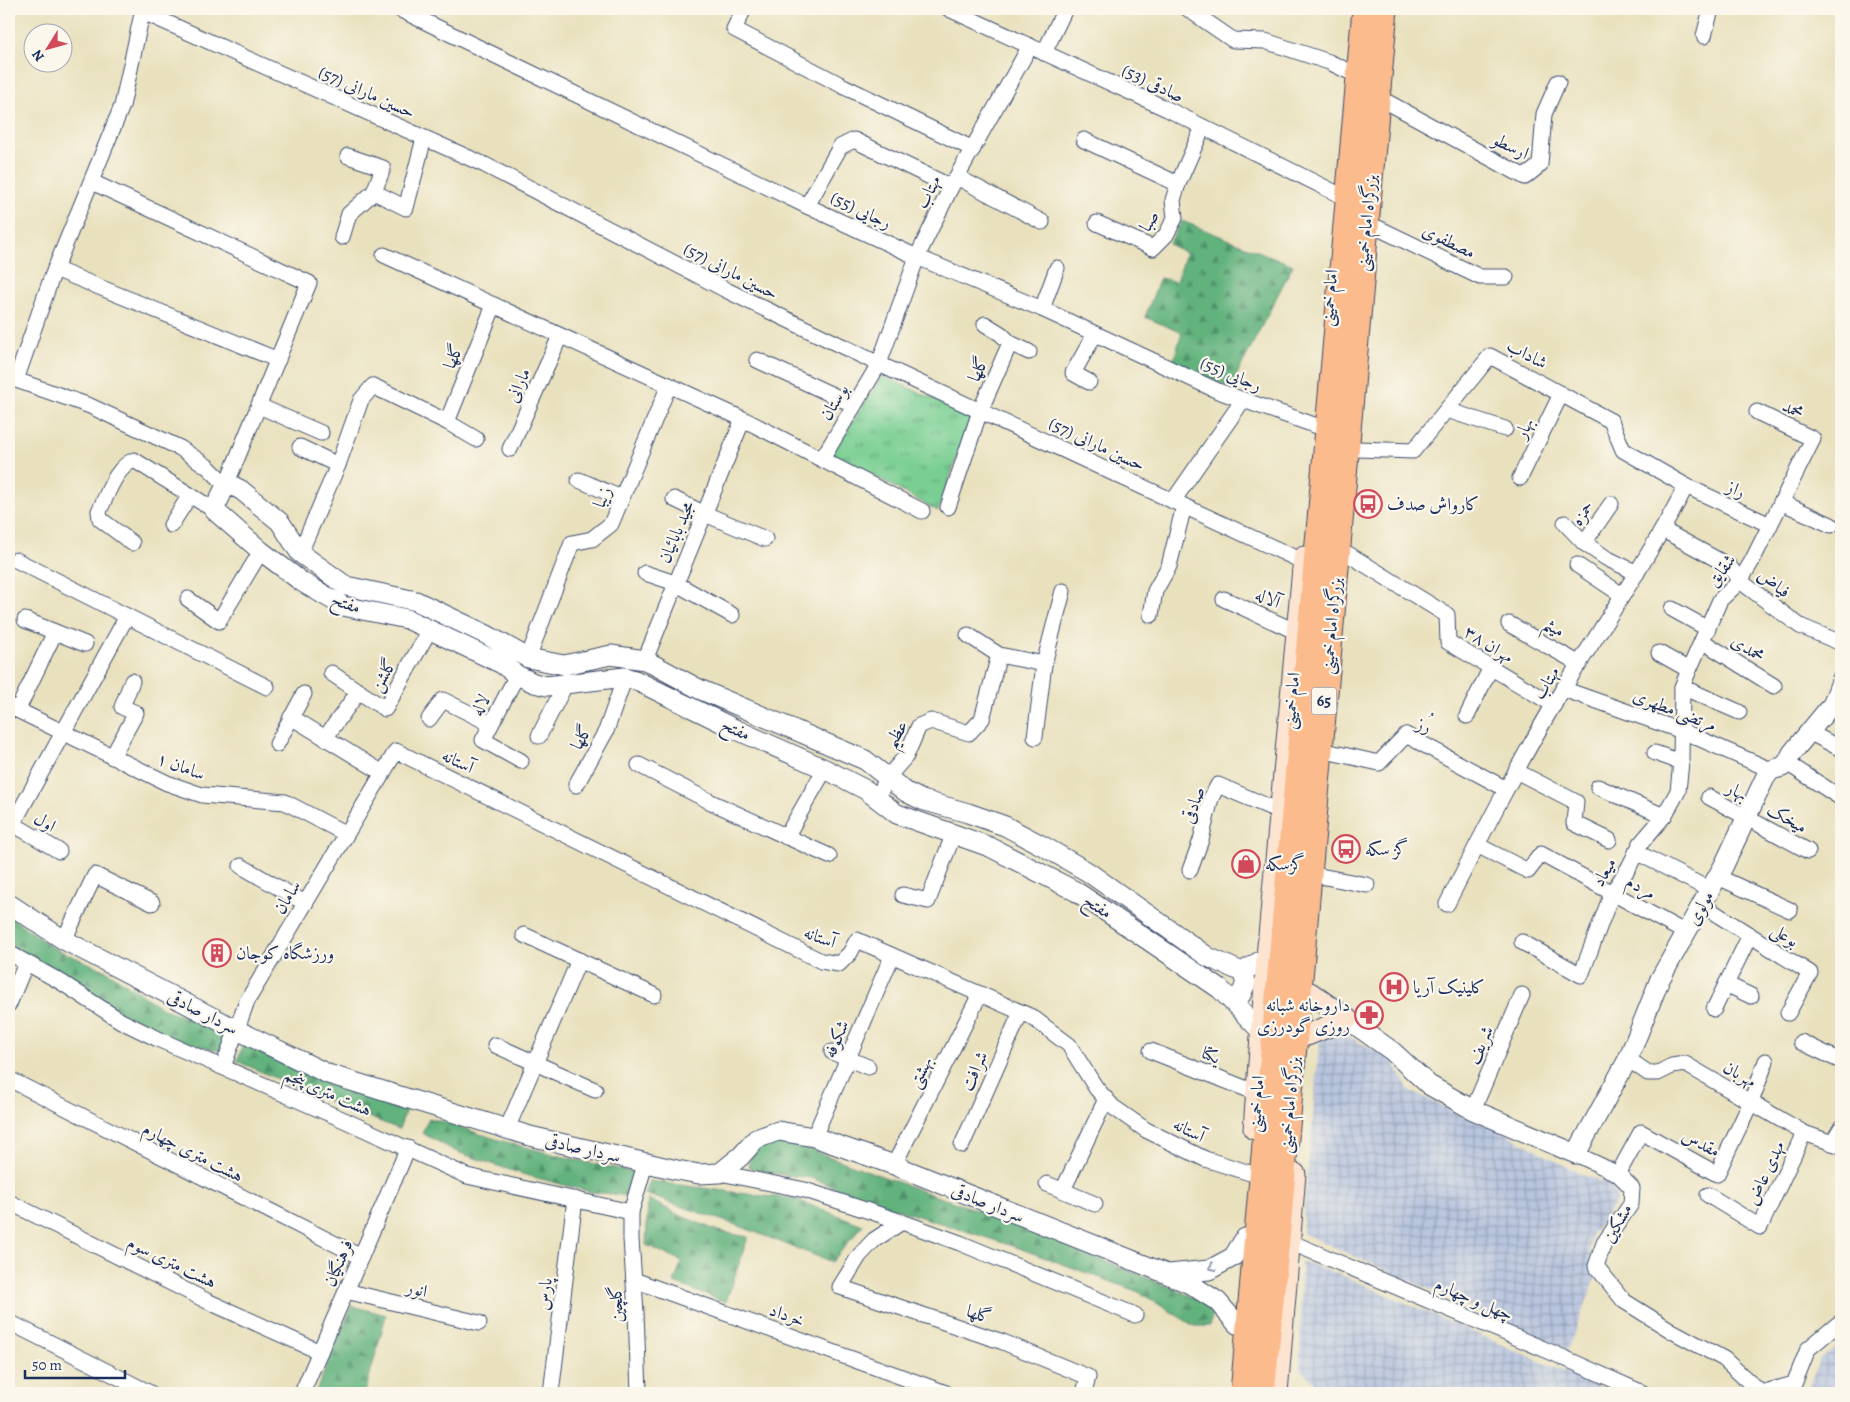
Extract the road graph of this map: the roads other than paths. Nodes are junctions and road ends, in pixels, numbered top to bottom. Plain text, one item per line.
1 (399, 9) edge
2 (744, 9) edge
3 (950, 9) edge
4 (1065, 9) edge
5 (1188, 9) edge
6 (1355, 9) edge
7 (1365, 9) edge
8 (1385, 9) edge
9 (1397, 9) edge
10 (1711, 9) edge
11 (143, 11) edge
12 (1704, 36) dead end
13 (1030, 46) junction
14 (1044, 52) junction
15 (1350, 72) junction
16 (1558, 82) dead end
17 (1389, 103) junction
18 (1203, 127) junction
19 (424, 138) junction
20 (1084, 140) dead end
21 (973, 149) junction
22 (348, 156) dead end
23 (92, 182) junction
24 (954, 182) junction
25 (1178, 184) junction
26 (374, 192) junction
27 (1338, 194) junction
28 (807, 206) junction
29 (1042, 222) dead end
30 (1097, 223) dead end
31 (1378, 228) junction
32 (342, 236) dead end
33 (384, 255) dead end
34 (917, 257) junction
35 (1057, 268) dead end
36 (55, 269) junction
37 (1506, 276) dead end
38 (494, 305) junction
39 (1042, 308) junction
40 (985, 324) dead end
41 (1095, 334) junction
42 (560, 336) junction
43 (1010, 344) junction
44 (1029, 352) dead end
45 (278, 360) junction
46 (757, 360) dead end
47 (879, 364) junction
48 (1090, 382) dead end
49 (669, 385) junction
50 (1561, 394) junction
51 (1243, 400) junction
52 (854, 405) junction
53 (259, 406) junction
54 (1447, 410) junction
55 (980, 411) junction
56 (1757, 412) dead end
57 (743, 419) junction
58 (447, 422) junction
59 (1317, 426) junction
60 (1505, 429) dead end
61 (321, 433) dead end
62 (476, 439) dead end
63 (1813, 439) joint
64 (300, 447) dead end
65 (510, 449) dead end
66 (1358, 449) junction
67 (822, 459) junction
68 (338, 465) junction
69 (1520, 478) dead end
70 (579, 480) dead end
71 (226, 486) junction
72 (1686, 486) junction
73 (190, 495) junction
74 (622, 498) junction
75 (674, 500) dead end
76 (1781, 502) junction
77 (1179, 503) junction
78 (1611, 504) dead end
79 (948, 506) dead end
80 (214, 510) junction
81 (922, 511) dead end
82 (705, 514) junction
83 (1565, 523) dead end
84 (171, 525) dead end
85 (1770, 525) junction
86 (1831, 525) dead end
87 (1663, 530) junction
88 (765, 539) dead end
89 (132, 543) dead end
90 (1584, 543) junction
91 (262, 551) junction
92 (300, 553) junction
93 (1348, 554) junction
94 (16, 560) dead end
95 (1304, 562) junction
96 (1577, 565) dead end
97 (1636, 573) junction
98 (645, 574) dead end
99 (1740, 581) junction
100 (675, 583) junction
101 (1063, 591) dead end
102 (1622, 595) junction
103 (188, 599) dead end
104 (1224, 599) dead end
105 (1672, 610) dead end
106 (732, 615) dead end
107 (1151, 615) dead end
108 (127, 616) junction
109 (26, 620) dead end
110 (1509, 624) dead end
111 (430, 629) junction
112 (56, 632) junction
113 (1297, 632) junction
114 (968, 635) dead end
115 (1705, 635) junction
116 (1841, 643) edge
117 (85, 644) dead end
118 (1659, 653) dead end
119 (999, 655) junction
120 (528, 658) junction
121 (645, 660) junction
122 (1044, 664) junction
123 (1580, 664) junction
124 (1491, 667) junction
125 (1689, 670) junction
126 (331, 673) dead end
127 (517, 675) junction
128 (1841, 676) edge
129 (626, 677) junction
130 (132, 681) dead end
131 (565, 685) junction
132 (1774, 686) dead end
133 (267, 687) dead end
134 (1682, 687) junction
135 (1564, 689) junction
136 (359, 692) junction
137 (304, 694) dead end
138 (1554, 705) junction
139 (1835, 706) edge
140 (13, 707) edge
141 (1739, 712) dead end
142 (1467, 716) dead end
143 (291, 717) junction
144 (429, 719) dead end
145 (491, 724) junction
146 (1682, 731) junction
147 (1809, 732) junction
148 (64, 733) junction
149 (540, 736) dead end
150 (1035, 737) dead end
151 (325, 738) junction
152 (277, 744) dead end
153 (1841, 749) edge
154 (396, 751) joint
155 (1330, 752) junction
156 (1655, 753) dead end
157 (112, 757) junction
158 (521, 761) dead end
159 (1682, 762) junction
160 (639, 765) dead end
161 (1779, 766) junction
162 (825, 768) junction
163 (1516, 771) junction
164 (384, 773) junction
165 (887, 778) junction
166 (576, 785) dead end
167 (1598, 787) dead end
168 (1506, 789) junction
169 (1709, 797) dead end
170 (1841, 798) edge
171 (877, 799) junction
172 (1281, 812) junction
173 (1664, 816) junction
174 (1747, 817) junction
175 (12, 822) edge
176 (954, 833) junction
177 (346, 834) junction
178 (786, 837) junction
179 (1609, 840) dead end
180 (1477, 845) junction
181 (59, 851) dead end
182 (1808, 851) dead end
183 (1636, 852) junction
184 (829, 856) dead end
185 (241, 866) dead end
186 (1190, 870) dead end
187 (1320, 876) junction
188 (1367, 885) dead end
189 (1710, 891) junction
190 (1612, 893) junction
191 (903, 895) dead end
192 (152, 903) dead end
193 (305, 903) junction
194 (9, 904) edge
195 (1447, 904) dead end
196 (1790, 910) dead end
197 (1686, 933) junction
198 (524, 935) dead end
199 (1750, 935) junction
200 (64, 940) junction
201 (1522, 942) dead end
202 (9, 953) edge
203 (892, 956) junction
204 (1267, 957) junction
205 (579, 960) junction
206 (26, 963) junction
207 (1242, 972) junction
208 (1726, 984) junction
209 (1310, 993) junction
210 (980, 994) junction
211 (654, 995) dead end
212 (1522, 995) dead end
213 (1751, 996) dead end
214 (1230, 999) junction
215 (9, 1004) edge
216 (1714, 1009) dead end
217 (1021, 1012) junction
218 (1788, 1013) dead end
219 (1347, 1019) junction
220 (237, 1030) junction
221 (1261, 1031) junction
222 (1307, 1035) junction
223 (1801, 1042) dead end
224 (495, 1045) dead end
225 (1151, 1051) dead end
226 (832, 1052) dead end
227 (848, 1058) junction
228 (1628, 1058) junction
229 (1766, 1061) dead end
230 (1841, 1061) edge
231 (535, 1063) junction
232 (223, 1067) junction
233 (868, 1067) dead end
234 (9, 1079) edge
235 (595, 1090) dead end
236 (1257, 1093) junction
237 (1106, 1099) junction
238 (1751, 1102) junction
239 (1473, 1110) junction
240 (1841, 1128) edge
241 (507, 1129) junction
242 (1804, 1133) junction
243 (814, 1137) junction
244 (962, 1145) dead end
245 (1837, 1145) edge
246 (408, 1148) junction
247 (1576, 1154) junction
248 (649, 1163) junction
249 (894, 1165) junction
250 (720, 1173) junction
251 (1250, 1173) junction
252 (1618, 1174) junction
253 (1047, 1184) dead end
254 (1063, 1190) junction
255 (1708, 1195) dead end
256 (574, 1199) junction
257 (9, 1202) edge
258 (1095, 1204) dead end
259 (631, 1212) junction
260 (902, 1222) junction
261 (1245, 1238) junction
262 (1290, 1242) junction
263 (361, 1257) junction
264 (1168, 1274) junction
265 (634, 1280) junction
266 (346, 1291) junction
267 (1135, 1315) dead end
268 (9, 1322) edge
269 (479, 1323) dead end
270 (1237, 1324) junction
271 (1841, 1325) edge
272 (320, 1352) junction
273 (926, 1390) edge
274 (150, 1393) edge
275 (302, 1393) edge
276 (551, 1393) edge
277 (639, 1393) edge
278 (946, 1393) edge
279 (1084, 1393) edge
280 (1232, 1393) edge
281 (1243, 1393) edge
282 (1262, 1393) edge
283 (1277, 1393) edge
284 (1643, 1393) edge

1 - 28 street, رجایی (55)
2 - 21 street
3 - 13 street, صادقی (53)
4 - 14 street
5 - 15 street
6 - 15 main road, امام خمینی
7 - 281 highway, بزرگراه امام خمینی / 65
8 - 282 highway, بزرگراه امام خمینی / 65
9 - 17 main road
10 - 12 street
11 - 19 street, حسین مارانی (57)
11 - 23 street
13 - 14 street, صادقی (53)
13 - 21 street, مهتاب
14 - 18 street, صادقی (53)
15 - 27 main road, امام خمینی
16 - 17 street, ارسطو
17 - 31 main road
18 - 25 street, صبا
18 - 27 street, صادقی (53)
19 - 26 street
19 - 47 street, حسین مارانی (57)
20 - 25 street
21 - 24 street, مهتاب
22 - 26 street
23 - 36 street
23 - 45 street
24 - 28 street
24 - 29 street
24 - 34 street, مهتاب
25 - 30 street, صبا
26 - 32 street
27 - 59 main road, امام خمینی
28 - 34 street, رجایی (55)
31 - 37 street, مصطفوی
31 - 66 main road
33 - 38 street
34 - 39 street, رجایی (55)
34 - 47 street, مهتاب
35 - 39 street
36 - 45 street
36 - 71 street, مفتح
38 - 42 street
38 - 58 street, گلها
39 - 41 street, رجایی (55)
40 - 43 street
41 - 48 street
41 - 51 street, رجایی (55)
42 - 49 street
42 - 65 street, مارانی
43 - 44 street
43 - 55 street, گلها
45 - 53 street
46 - 52 street
47 - 52 street, بوستان
47 - 55 street, حسین مارانی (57)
49 - 57 street
49 - 74 street, زیبا
50 - 54 street, شاداب
50 - 69 street, بهار
50 - 72 street, شاداب
51 - 59 street, رجایی (55)
51 - 77 street
52 - 67 street, بوستان
53 - 61 street
53 - 71 street
54 - 60 street
54 - 66 street, شاداب
55 - 77 street, حسین مارانی (57)
55 - 79 street, گلها
56 - 63 street, محمد
57 - 67 street
57 - 82 street, مجید بابائیان
58 - 62 street
58 - 68 street
59 - 95 main road, امام خمینی
63 - 76 street, شقایق
64 - 68 street
66 - 93 main road
67 - 81 street
68 - 92 street
70 - 74 street
71 - 80 street
71 - 92 street, مفتح
72 - 85 street, راز
72 - 87 street, مهتاب
73 - 80 street
73 - 84 street
73 - 89 street
74 - 120 street, زیبا
75 - 82 street
76 - 85 street, شقایق
76 - 86 street
77 - 95 street, حسین مارانی (57)
77 - 107 street
78 - 90 street, حمزه
80 - 91 street, مفتح
82 - 88 street
82 - 100 street, مجید بابائیان
83 - 90 street
85 - 99 street, شقایق
87 - 97 street, مهتاب
87 - 99 street, فیاض
90 - 97 street
91 - 103 street
91 - 111 street, مفتح
92 - 120 street, مفتح
93 - 124 street, مهران ۳۸
93 - 155 main road
94 - 108 street
95 - 113 main road, امام خمینی
96 - 102 street
97 - 102 street, مهتاب
98 - 100 street
99 - 115 street, شقایق
99 - 116 street, فیاض
100 - 106 street
100 - 121 street, مجید بابائیان
101 - 122 street
102 - 123 street, مهتاب
104 - 113 street, آلاله
105 - 115 street, محمدی
108 - 133 street
108 - 148 street
109 - 112 street
110 - 123 street, میثم
111 - 127 street, مفتح
111 - 136 street, گلشن
112 - 117 street
112 - 140 street
113 - 172 main road, امام خمینی
114 - 119 street
115 - 125 street, شقایق
115 - 132 street, محمدی
118 - 125 street
119 - 122 street
119 - 165 street, عظیم
120 - 121 street, مفتح
121 - 165 street, مفتح
122 - 150 street
123 - 135 street, مهتاب
124 - 138 street, مهران ۳۸
124 - 142 street
125 - 134 street, شقایق
126 - 136 street, گلشن
127 - 131 street, مفتح
127 - 145 street, لاله
128 - 139 street, مولوی
129 - 131 street, مفتح
129 - 162 street, مفتح
129 - 166 street, گلها
130 - 157 street
131 - 149 street
134 - 141 street
134 - 146 street, شقایق
135 - 138 street, مهتاب
135 - 146 street, مرتضی مطهری
136 - 151 street
137 - 143 street
138 - 163 street, مهتاب
139 - 147 street, مولوی
140 - 148 street, سامان ۱
143 - 151 street
143 - 152 street
144 - 145 street
145 - 158 street, لاله
146 - 159 street, میعاد
146 - 161 street, مرتضی مطهری
147 - 153 street
147 - 161 street, مولوی
148 - 157 street, سامان ۱
148 - 175 street
151 - 164 street
154 - 164 street, سامان
154 - 203 street, آستانه
155 - 168 street, رُز
155 - 187 main road
156 - 159 street
157 - 177 street, سامان ۱
159 - 173 street, میعاد
160 - 178 street
161 - 170 street, مرتضی مطهری
161 - 174 street, مولوی
162 - 171 street, مفتح
162 - 178 street
163 - 168 street, مهتاب
163 - 179 street
164 - 177 street, سامان
165 - 171 street, عظیم
165 - 207 street, مفتح
167 - 173 street
168 - 180 street, مهتاب
169 - 174 street, بهار
171 - 176 street, مفتح
172 - 186 street, صادقی
172 - 204 main road, امام خمینی
173 - 183 street, میعاد
174 - 182 street, میخک
174 - 189 street, مولوی
175 - 181 street, اول
176 - 191 street
176 - 214 street, مفتح
177 - 193 street, سامان
178 - 184 street
180 - 190 street, مردم
180 - 195 street, مهتاب
183 - 189 street
183 - 190 street, میعاد
185 - 193 street
187 - 188 street
187 - 209 main road
189 - 196 street
189 - 197 street, مولوی
189 - 199 street, بوعلی
190 - 197 street, مردم
190 - 201 street, میعاد
192 - 200 street
193 - 220 street, سامان
194 - 200 street, سردار صادقی
197 - 228 street, مولوی
198 - 205 street
199 - 208 street
199 - 218 street, بوعلی
200 - 220 street, سردار صادقی
202 - 206 street, هشت متری پنجم
203 - 210 street, آستانه
203 - 227 street, شکوفه
204 - 207 street
204 - 221 main road, امام خمینی
205 - 211 street
205 - 231 street
206 - 215 street
206 - 232 street, هشت متری پنجم
207 - 214 street
208 - 213 street
208 - 216 street
209 - 219 main road
209 - 222 main road
210 - 217 street, آستانه
210 - 249 street, بهشتی
212 - 239 street, شریف
214 - 221 street, مفتح
217 - 237 street, آستانه
217 - 244 street, شرافت
219 - 222 main road
219 - 239 street, مشکین
220 - 232 street, سامان
220 - 241 street, سردار صادقی
221 - 236 main road, امام خمینی
222 - 262 main road
223 - 230 street
224 - 231 street
225 - 236 street, یکتا
226 - 227 street
227 - 233 street
227 - 243 street, شکوفه
228 - 238 street, مهربان
228 - 247 street, مولوی
229 - 238 street
231 - 235 street
231 - 241 street
232 - 246 street, هشت متری پنجم
234 - 263 street, هشت متری چهارم
236 - 251 main road, امام خمینی
237 - 251 street, آستانه
237 - 254 street
238 - 242 street, مهربان
238 - 252 street, مقدس
239 - 247 street, مشکین
240 - 245 street
241 - 248 street, سردار صادقی
242 - 245 street, مهربان
242 - 255 street, مهدی عاض
243 - 249 street, سردار صادقی
243 - 250 street, سردار صادقی
246 - 256 street, هشت متری پنجم
246 - 263 street, فرهنگیان
247 - 252 street, مشکین
248 - 250 street, سردار صادقی
248 - 259 street, گلچین
249 - 264 street, سردار صادقی
250 - 260 street
251 - 261 main road, امام خمینی
252 - 271 street, مشکین
253 - 254 street
254 - 258 street
256 - 259 street, هشت متری پنجم
256 - 276 street, پارس
257 - 272 street, هشت متری سوم
259 - 265 street, گلچین
260 - 267 street
260 - 279 street, گلها
261 -> 264 street
261 - 270 main road, امام خمینی
262 - 283 main road
262 - 284 street, چهل و چهارم
263 - 266 street, فرهنگیان
264 - 270 street, سردار صادقی
265 - 273 street, خرداد
265 - 277 street, گلچین
266 - 269 street, انور
266 - 272 street, فرهنگیان
268 - 274 street
270 - 280 main road, امام خمینی
272 - 275 street, فرهنگیان
273 - 278 street, خرداد

